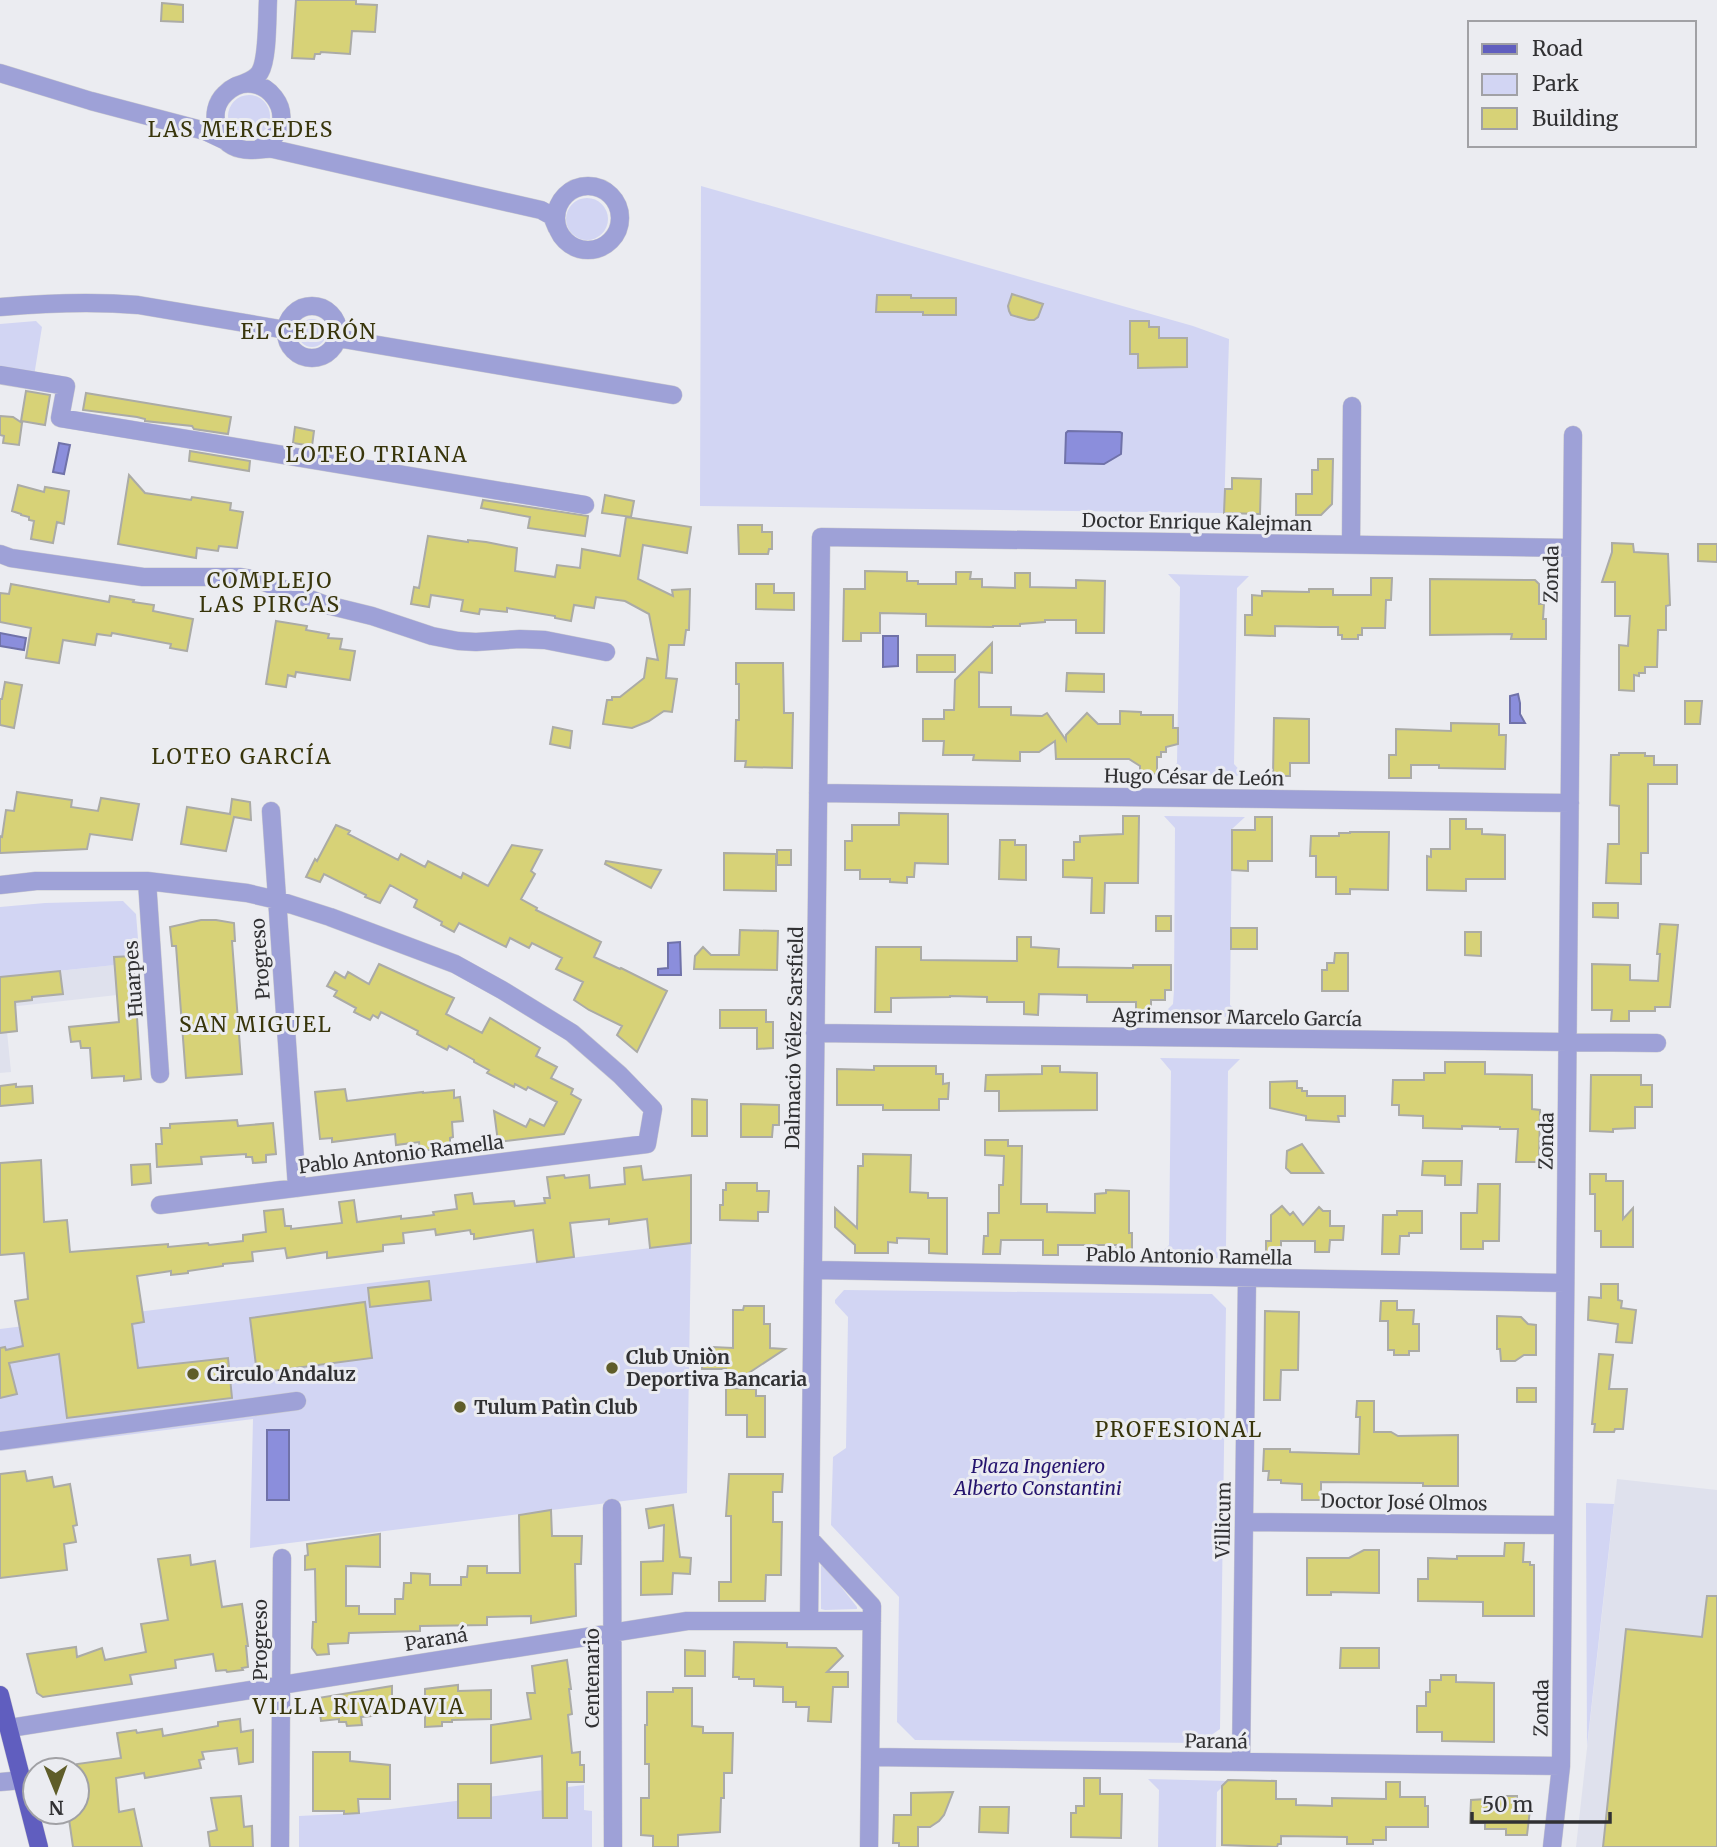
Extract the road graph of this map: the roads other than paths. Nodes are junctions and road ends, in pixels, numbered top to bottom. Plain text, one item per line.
1 (268, 0) edge
2 (262, 65) junction
3 (0, 73) edge
4 (242, 84) junction
5 (273, 93) junction
6 (215, 115) junction
7 (197, 128) junction
8 (278, 132) junction
9 (224, 140) junction
10 (260, 148) junction
11 (295, 154) junction
12 (562, 199) junction
13 (541, 210) junction
14 (557, 228) junction
15 (0, 307) edge
16 (286, 330) junction
17 (337, 338) junction
18 (0, 375) edge
19 (673, 395) dead end
20 (1352, 406) dead end
21 (1573, 435) dead end
22 (585, 505) dead end
23 (821, 537) joint
24 (1351, 545) junction
25 (1572, 548) junction
26 (0, 555) edge
27 (606, 652) dead end
28 (818, 793) junction
29 (1570, 803) junction
30 (271, 811) dead end
31 (147, 881) junction
32 (0, 885) edge
33 (277, 900) junction
34 (816, 1032) junction
35 (1567, 1042) junction
36 (1657, 1043) dead end
37 (160, 1074) dead end
38 (298, 1188) junction
39 (160, 1205) dead end
40 (813, 1270) junction
41 (1247, 1278) junction
42 (1565, 1283) junction
43 (298, 1401) dead end
44 (0, 1441) edge
45 (612, 1508) dead end
46 (1244, 1522) junction
47 (1563, 1525) junction
48 (810, 1539) junction
49 (282, 1558) dead end
50 (809, 1621) junction
51 (872, 1621) junction
52 (613, 1633) junction
53 (281, 1685) junction
54 (0, 1695) edge
55 (10, 1728) junction
56 (870, 1757) junction
57 (1241, 1762) junction
58 (1561, 1766) junction
59 (21, 1772) edge
60 (21, 1780) edge
61 (0, 1782) edge
62 (32, 1826) edge
63 (36, 1847) edge
64 (280, 1847) edge
65 (613, 1847) edge
66 (869, 1847) edge
67 (1552, 1847) edge

1 - 2 street
2 - 4 street
2 - 5 street
3 - 7 street
4 - 5 street
4 - 6 street
5 - 8 street
6 - 7 street
6 - 9 street
7 - 9 street
8 - 10 street
8 - 11 street
9 - 10 street
10 - 11 street
11 - 13 street
12 - 13 street
12 - 14 street
12 - 14 street
13 - 14 street
15 - 16 street
16 - 17 street
16 - 17 street
17 - 19 street
18 - 22 street
20 - 24 street
21 - 25 street, Zonda
23 - 24 street, Doctor Enrique Kalejman
23 - 28 street, Dalmacio Vélez Sarsfield
24 - 25 street, Doctor Enrique Kalejman
25 - 29 street, Zonda
26 - 27 street
28 - 29 street, Hugo César de León
28 - 34 street, Dalmacio Vélez Sarsfield
29 - 35 street, Zonda
30 - 33 street, Progreso
31 - 32 street
31 - 33 street
31 - 37 street, Huarpes
33 - 38 street, Progreso
33 - 38 street, Pablo Antonio Ramella
34 - 35 street, Agrimensor Marcelo García
34 - 40 street, Dalmacio Vélez Sarsfield
35 - 36 street, Agrimensor Marcelo García
35 - 42 street, Zonda
38 - 39 street, Pablo Antonio Ramella
40 - 41 street, Pablo Antonio Ramella
40 - 48 street, Dalmacio Vélez Sarsfield
41 - 42 street, Pablo Antonio Ramella
41 - 46 street, Villicum
42 - 47 street, Zonda
43 - 44 street
45 - 52 street, Centenario
46 - 47 street, Doctor José Olmos
46 - 57 street, Villicum
47 - 58 street, Zonda
48 - 50 street, Dalmacio Vélez Sarsfield
48 - 51 street
49 - 53 street, Progreso
50 - 51 street, Paraná
50 - 52 street, Paraná
51 - 56 street
52 - 53 street, Paraná
52 - 65 street, Centenario
53 - 55 street, Paraná
53 - 64 street, Progreso
54 - 55 main road
55 - 59 main road
56 - 57 street, Paraná
56 - 66 street
57 - 58 street, Paraná
58 - 67 street, Zonda
60 - 61 street
62 - 63 main road

